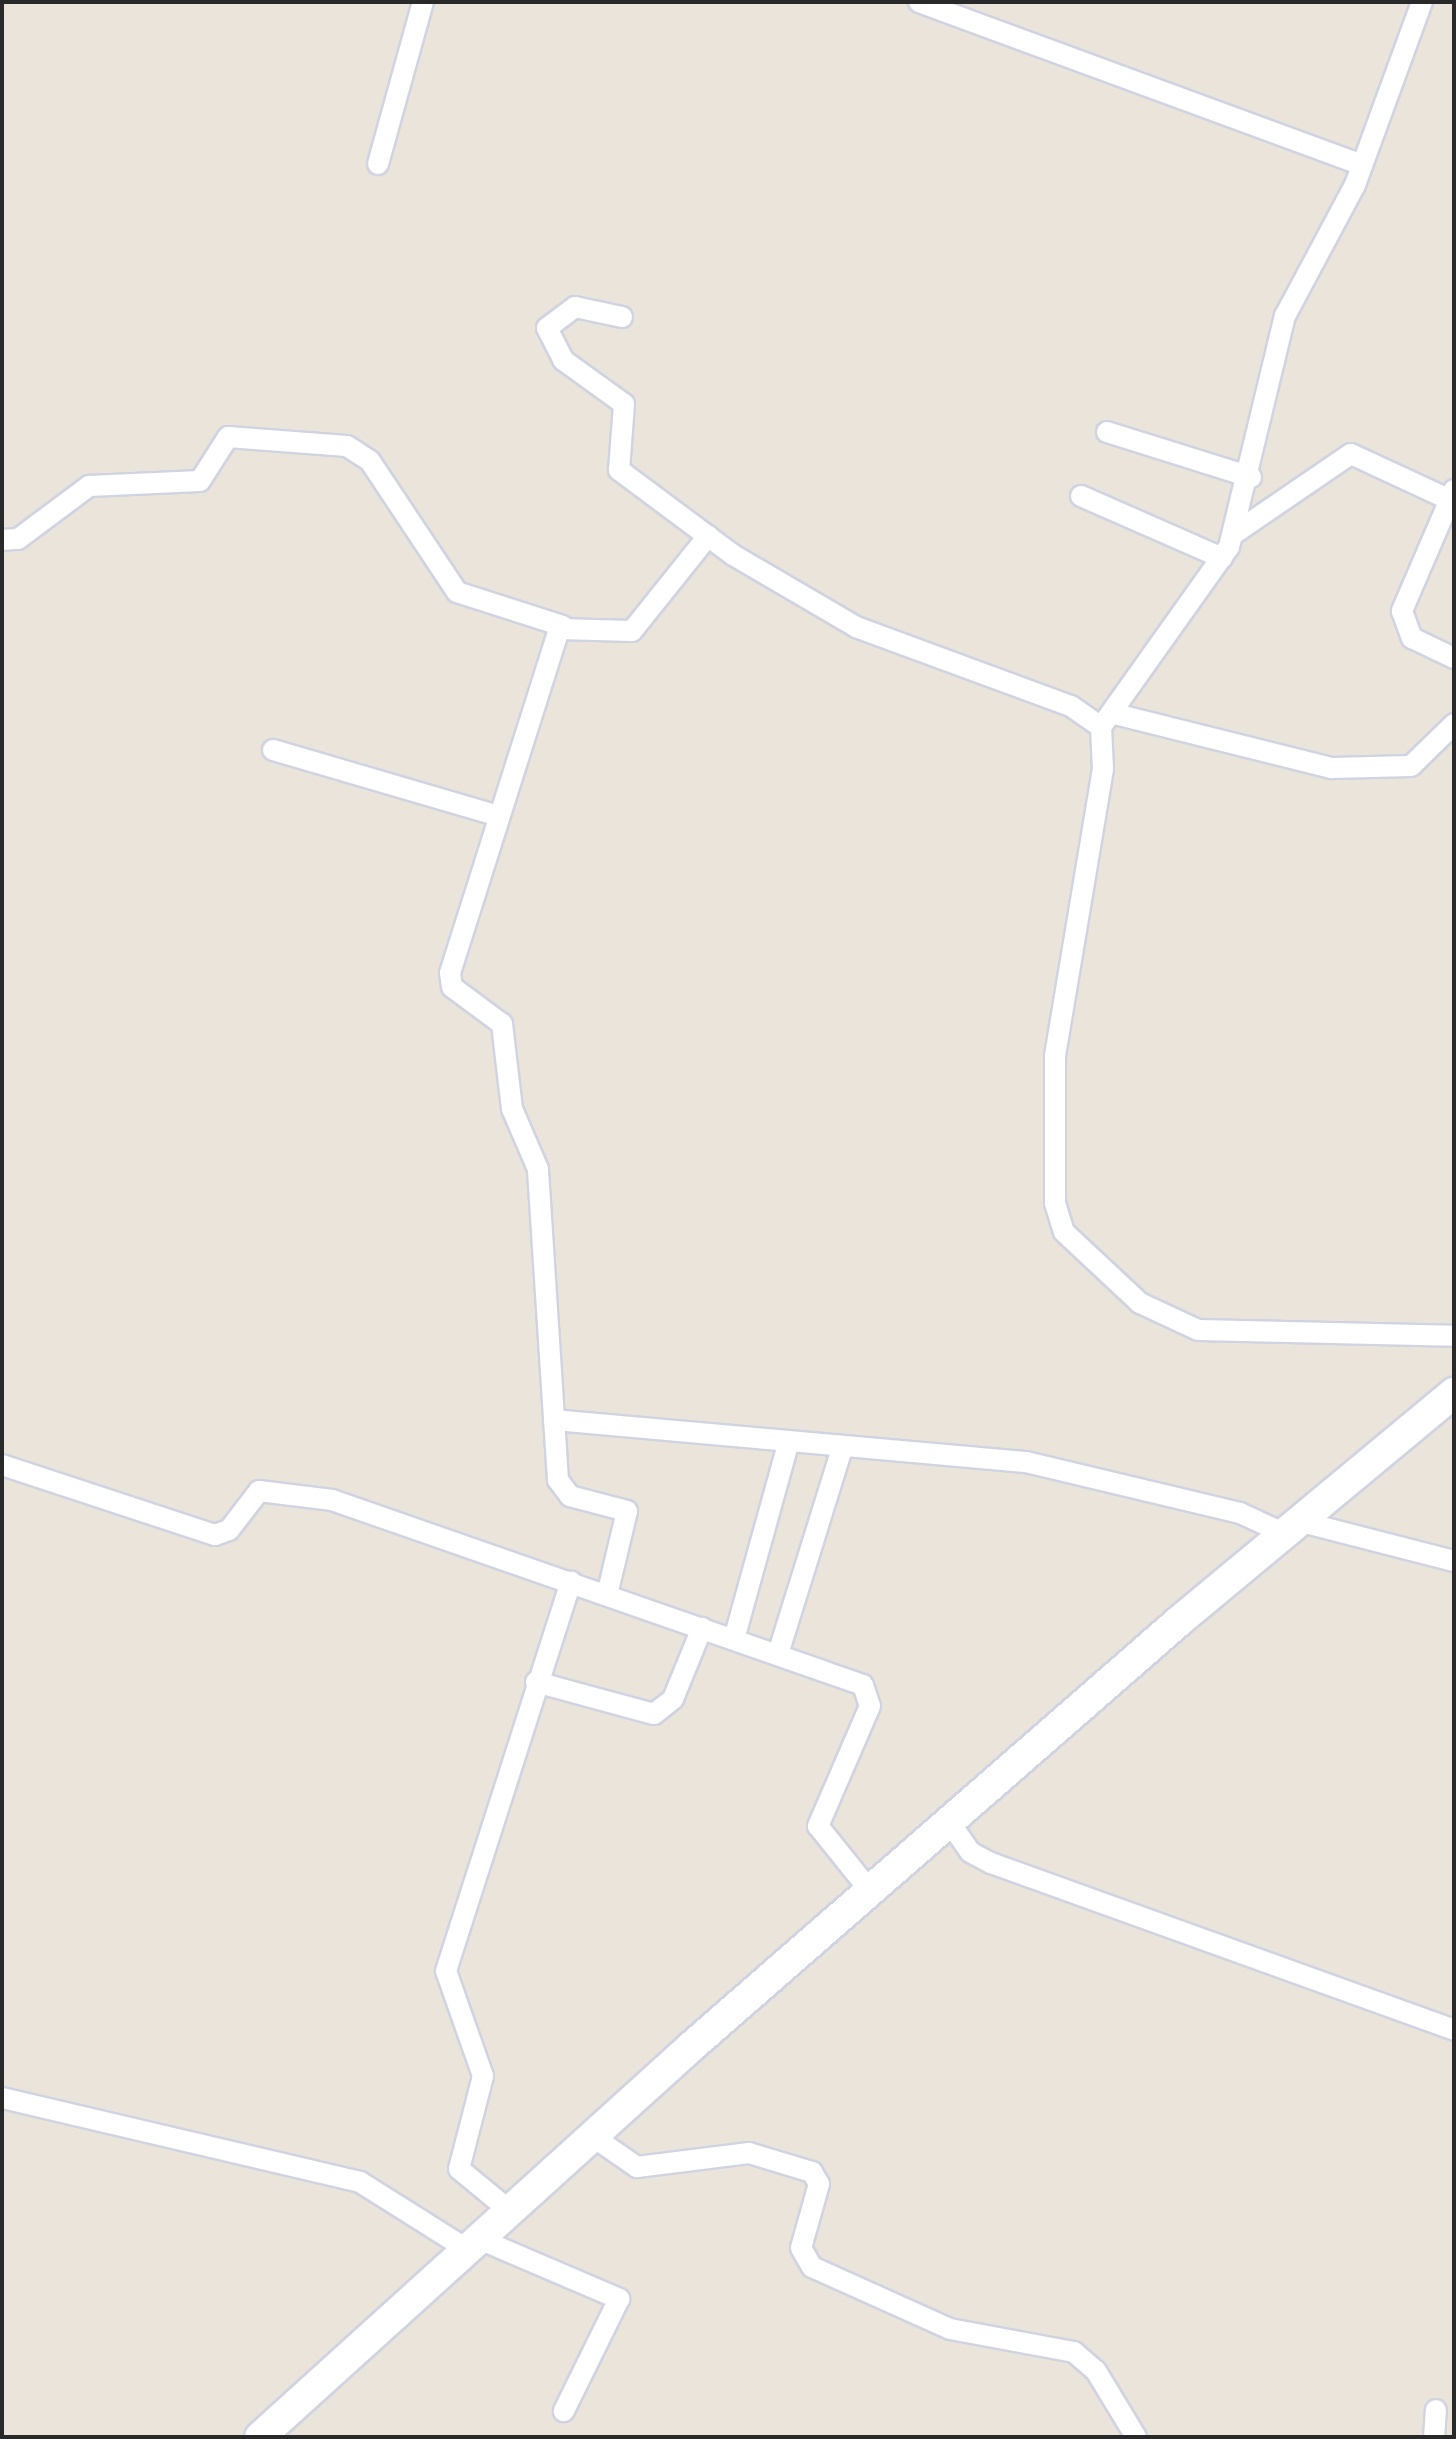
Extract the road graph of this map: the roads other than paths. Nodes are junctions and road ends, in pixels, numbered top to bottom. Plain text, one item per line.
1 (423, 2) edge
2 (919, 2) edge
3 (1422, 2) edge
4 (378, 164) dead end
5 (1362, 165) junction
6 (622, 317) dead end
7 (1107, 432) dead end
8 (1251, 477) junction
9 (1452, 495) edge
10 (1081, 496) dead end
11 (1235, 533) junction
12 (708, 536) junction
13 (2, 540) edge
14 (1222, 558) junction
15 (563, 626) junction
16 (1454, 658) edge
17 (1108, 720) junction
18 (1454, 724) edge
19 (273, 750) dead end
20 (499, 816) junction
21 (1454, 1336) edge
22 (1454, 1393) edge
23 (554, 1420) junction
24 (789, 1441) junction
25 (842, 1448) junction
26 (2, 1465) edge
27 (1290, 1527) junction
28 (1454, 1561) edge
29 (571, 1582) junction
30 (607, 1595) junction
31 (702, 1628) junction
32 (734, 1639) junction
33 (778, 1654) junction
34 (536, 1682) junction
35 (950, 1823) junction
36 (871, 1892) junction
37 (1454, 2030) edge
38 (2, 2098) edge
39 (592, 2136) junction
40 (510, 2211) junction
41 (471, 2243) junction
42 (1436, 2410) dead end
43 (564, 2411) dead end
44 (260, 2437) edge
45 (1136, 2437) edge
46 (1434, 2437) edge

1 - 4 street
2 - 5 street
3 - 5 street
5 - 8 street
6 - 12 street
7 - 8 street
8 - 11 street
9 - 11 street
9 - 16 street
10 - 14 street
11 - 14 street
12 - 15 street
12 - 17 street
13 - 15 street
14 - 17 street
15 - 20 street
17 - 18 street
17 - 21 street
19 - 20 street
20 - 23 street
22 - 27 main road
23 - 24 street
23 - 30 street
24 - 25 street
24 - 32 street
25 - 27 street
25 - 33 street
26 - 29 street
27 - 28 street
27 - 35 main road
29 - 30 street
29 - 34 street
30 - 31 street
31 - 32 street
31 - 34 street
32 - 33 street
33 - 36 street
34 - 40 street
35 - 36 main road
35 - 37 street
36 - 39 main road
38 - 41 street
39 - 40 main road
39 - 45 street
40 - 41 main road
41 - 43 street
41 - 44 main road
42 - 46 street

